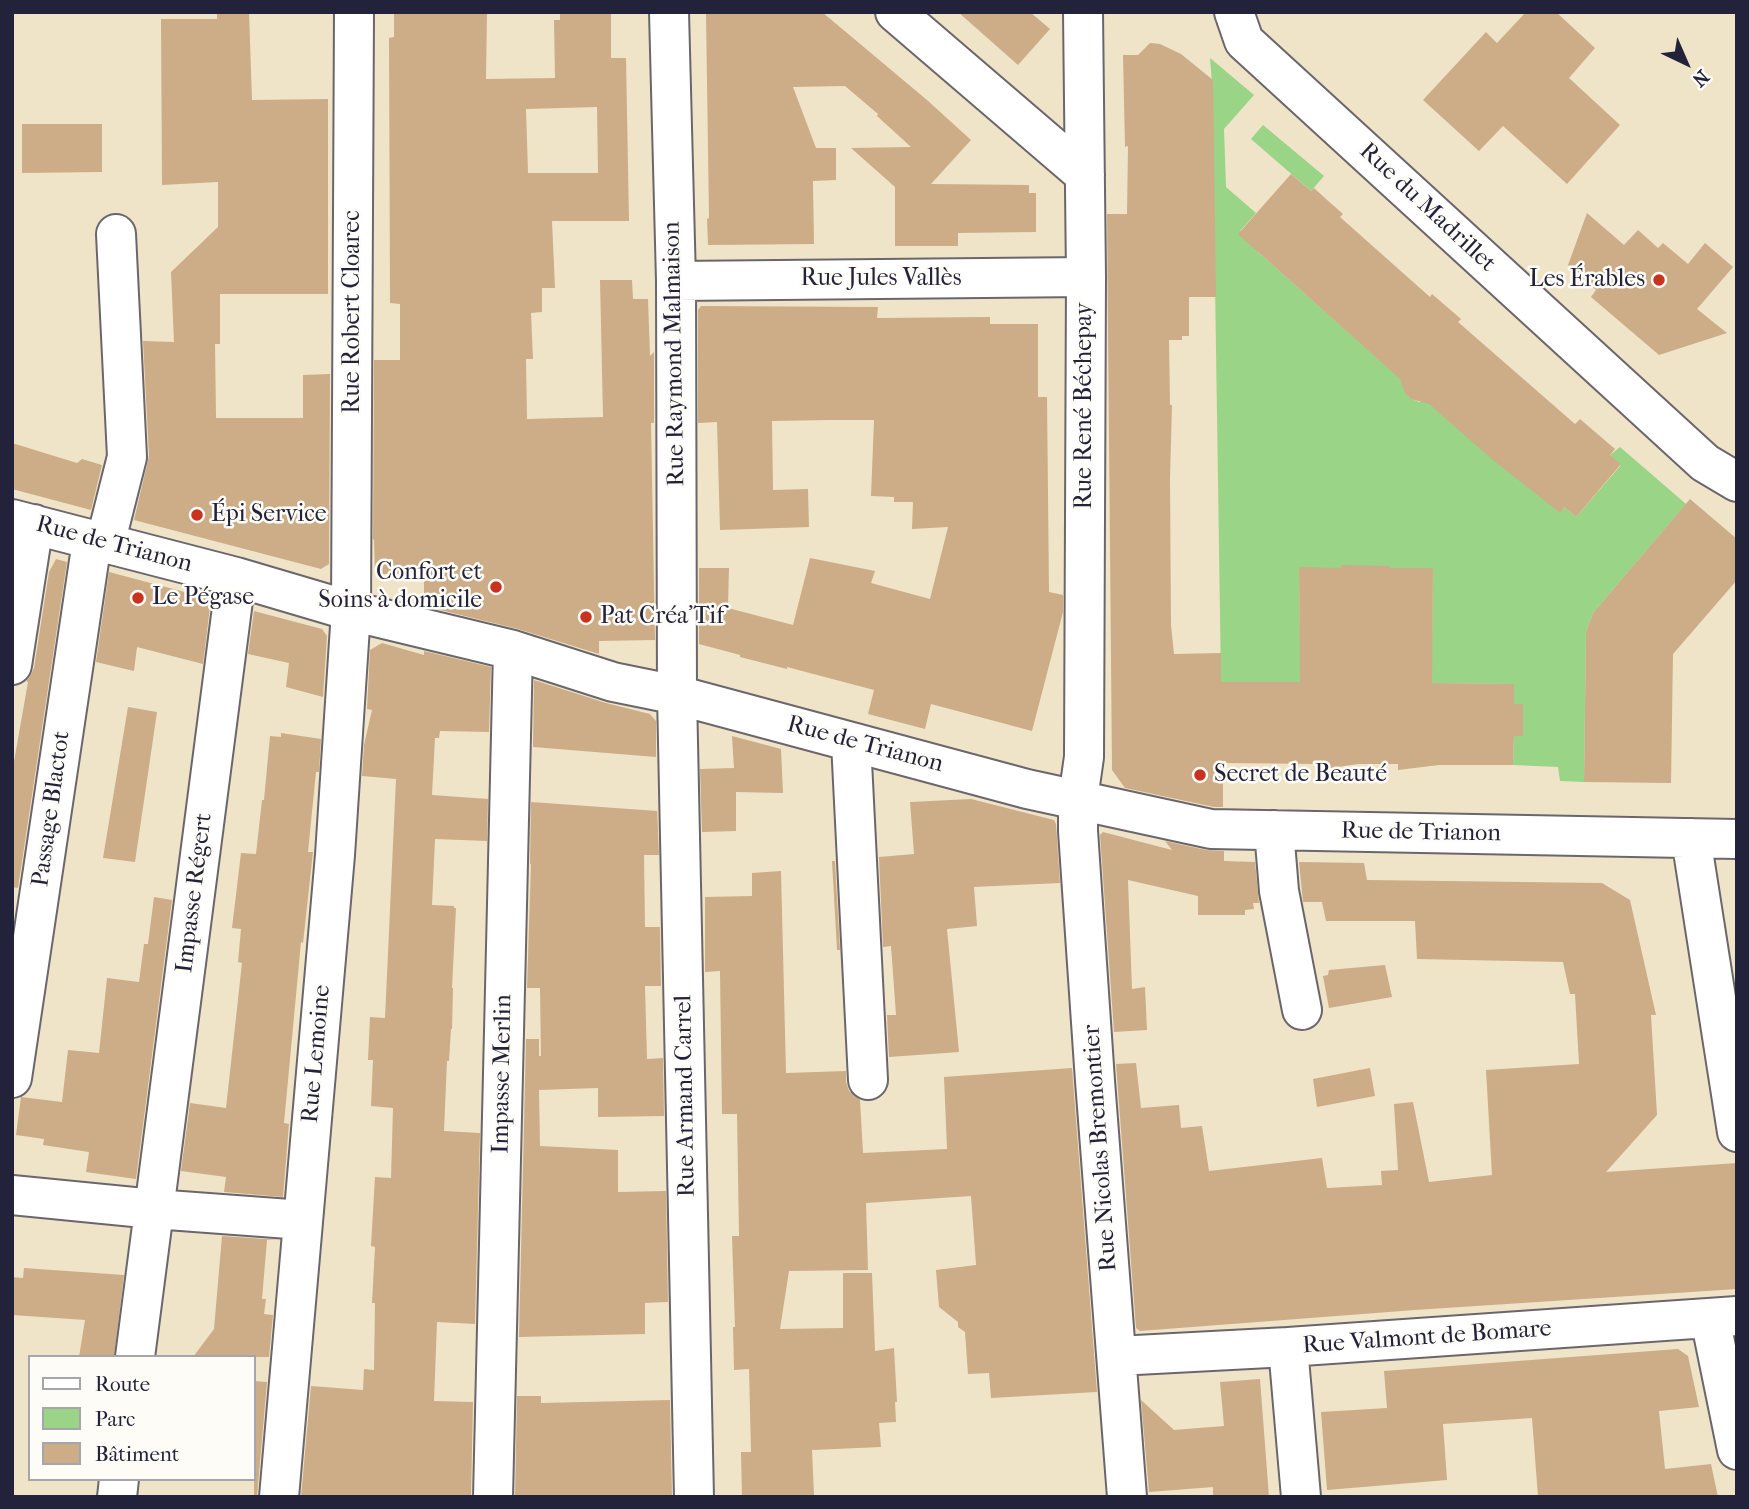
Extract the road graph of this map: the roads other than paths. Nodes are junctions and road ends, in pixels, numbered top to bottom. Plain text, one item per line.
1 (354, 12) edge
2 (669, 12) edge
3 (895, 12) edge
4 (1083, 12) edge
5 (1239, 27) edge
6 (1085, 176) junction
7 (116, 234) dead end
8 (1086, 277) junction
9 (676, 281) junction
10 (1737, 482) edge
11 (23, 522) edge
12 (99, 542) junction
13 (236, 576) junction
14 (351, 611) junction
15 (513, 650) junction
16 (12, 665) edge
17 (677, 695) junction
18 (851, 742) junction
19 (1078, 799) junction
20 (1274, 830) junction
21 (1691, 838) junction
22 (1737, 839) edge
23 (1302, 1010) dead end
24 (12, 1077) edge
25 (868, 1080) dead end
26 (1737, 1132) edge
27 (12, 1195) edge
28 (154, 1209) junction
29 (303, 1220) junction
30 (1723, 1317) edge
31 (1288, 1347) junction
32 (135, 1355) edge
33 (1118, 1356) junction
34 (1737, 1450) edge
35 (279, 1497) edge
36 (493, 1497) edge
37 (694, 1497) edge
38 (1127, 1497) edge
39 (1301, 1497) edge

1 - 14 street, Rue Robert Cloarec
2 - 9 street, Rue Raymond Malmaison
3 - 6 street
4 - 6 street, Rue René Béchepay
5 - 10 street, Rue du Madrillet
6 - 8 street, Rue René Béchepay
7 - 12 street, Passage Blactot
8 - 9 street, Rue Jules Vallès
8 - 19 street, Rue René Béchepay
9 - 17 street, Rue Raymond Malmaison
11 - 12 street, Rue de Trianon
11 - 16 street
12 - 13 street, Rue de Trianon
12 - 24 street, Passage Blactot
13 - 14 street, Rue de Trianon
13 - 28 street, Impasse Régert
14 - 15 street, Rue de Trianon
14 - 29 street, Rue Lemoine
15 - 17 street, Rue de Trianon
15 - 36 street, Impasse Merlin
17 - 18 street, Rue de Trianon
17 - 37 street, Rue Armand Carrel
18 - 19 street, Rue de Trianon
18 - 25 street
19 - 20 street, Rue de Trianon
19 - 33 street, Rue Nicolas Bremontier
20 - 21 street, Rue de Trianon
20 - 23 street
21 - 22 street, Rue de Trianon
21 - 26 street
27 - 28 street
28 - 29 street
28 - 32 street, Impasse Régert
29 - 35 street, Rue Lemoine
30 - 31 street, Rue Valmont de Bomare
30 - 34 street
31 - 33 street, Rue Valmont de Bomare
31 - 39 street
33 - 38 street, Rue Nicolas Bremontier

